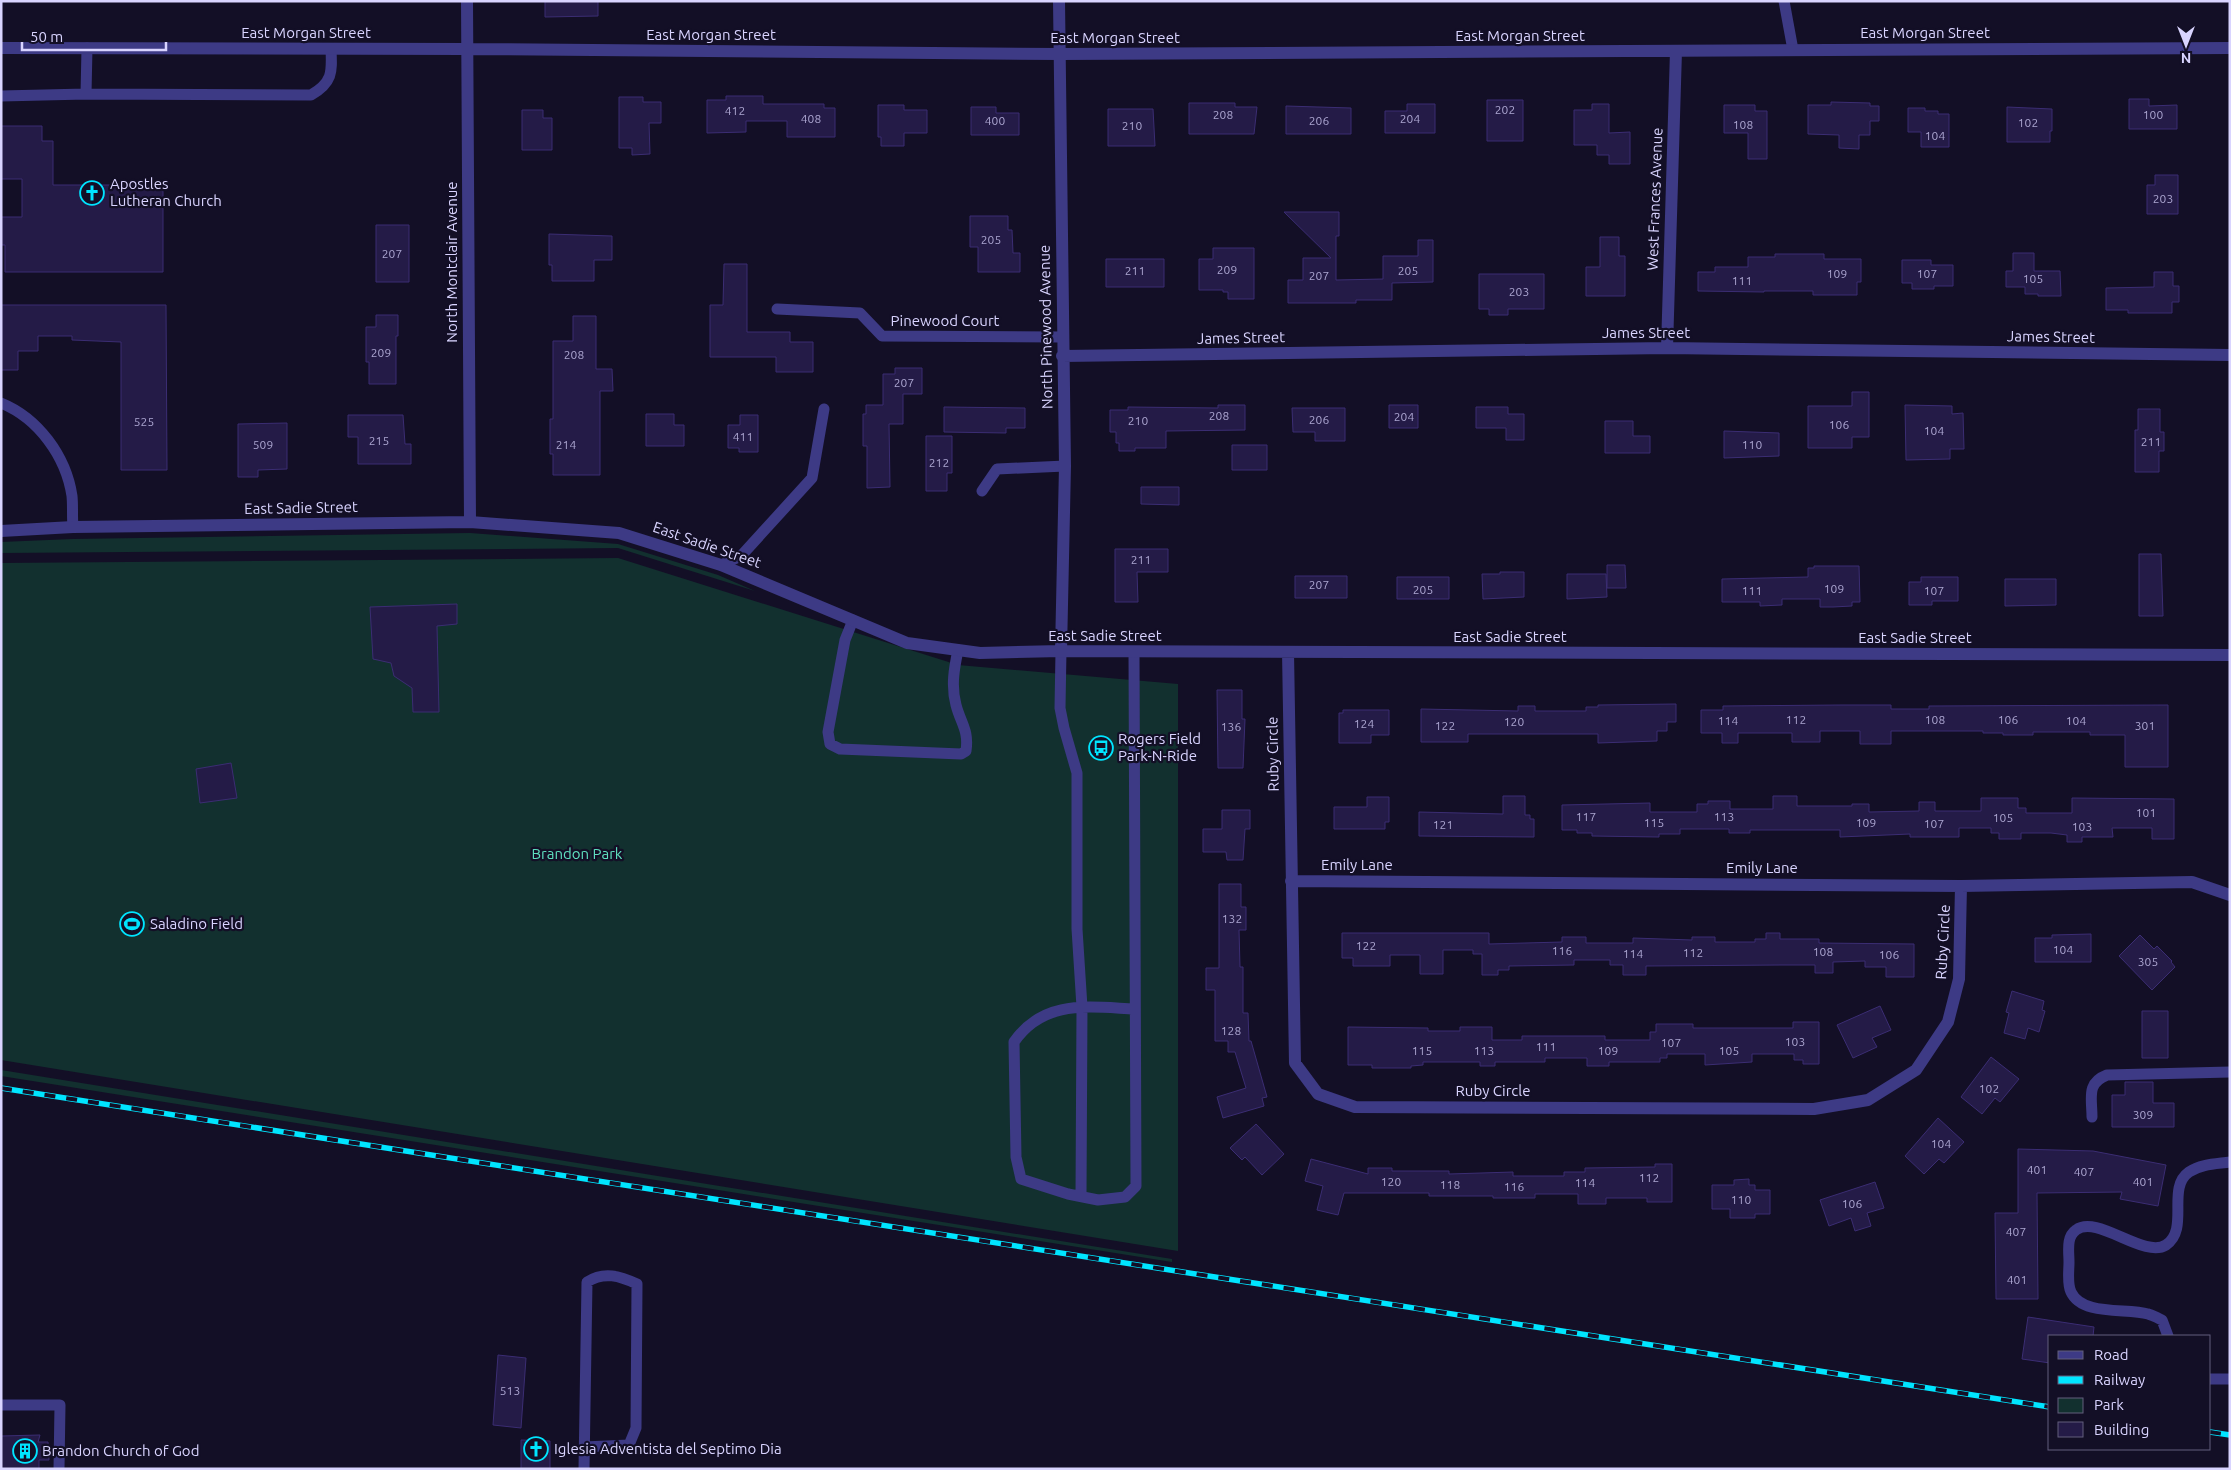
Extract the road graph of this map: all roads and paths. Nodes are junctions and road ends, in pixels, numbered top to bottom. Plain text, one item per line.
1 (467, 1) edge
2 (1059, 1) edge
3 (1784, 1) edge
4 (1, 48) edge
5 (88, 48) junction
6 (2230, 48) edge
7 (331, 49) junction
8 (466, 49) junction
9 (1793, 50) junction
10 (1676, 51) junction
11 (1060, 54) junction
12 (86, 94) junction
13 (1, 96) edge
14 (777, 309) dead end
15 (1062, 336) junction
16 (1667, 348) junction
17 (2230, 355) edge
18 (1062, 356) junction
19 (1, 402) edge
20 (824, 409) dead end
21 (1065, 466) junction
22 (982, 491) dead end
23 (470, 522) junction
24 (73, 527) junction
25 (1, 531) edge
26 (721, 565) junction
27 (853, 620) junction
28 (958, 650) junction
29 (1061, 651) junction
30 (1134, 652) junction
31 (1288, 652) junction
32 (2230, 655) edge
33 (1291, 881) junction
34 (1961, 886) junction
35 (2230, 895) edge
36 (1082, 1007) junction
37 (1135, 1010) junction
38 (2230, 1072) edge
39 (2092, 1117) dead end
40 (2230, 1162) edge
41 (1081, 1196) junction
42 (2168, 1335) edge
43 (2211, 1379) edge
44 (2230, 1379) edge
45 (1, 1405) edge
46 (584, 1447) junction
47 (58, 1469) edge
48 (584, 1469) edge

1 - 8 street, North Montclair Avenue
2 - 11 street, North Pinewood Avenue
3 - 9 lane
4 - 5 street, East Morgan Street
5 - 7 street, East Morgan Street
5 - 12 lane
6 - 9 street, East Morgan Street
7 - 8 street, East Morgan Street
7 - 12 lane
8 - 11 street, East Morgan Street
8 - 23 street, North Montclair Avenue
9 - 10 street, East Morgan Street
10 - 11 street, East Morgan Street
10 - 16 street, West Frances Avenue
11 - 15 street, North Pinewood Avenue
12 - 13 lane
14 - 15 lane, Pinewood Court
15 - 18 street, North Pinewood Avenue
16 - 17 street, James Street
16 - 18 street, James Street
18 - 21 street, North Pinewood Avenue
19 - 24 lane
20 - 26 lane
21 - 22 lane
21 - 29 street, North Pinewood Avenue
23 - 24 street, East Sadie Street
23 - 26 street, East Sadie Street
24 - 25 street, East Sadie Street
26 - 27 street, East Sadie Street
27 - 28 street, East Sadie Street
27 - 28 lane
28 - 29 street, East Sadie Street
29 - 30 street, East Sadie Street
29 - 36 lane
30 - 31 street, East Sadie Street
30 - 37 lane
31 - 32 street, East Sadie Street
31 - 33 street, Ruby Circle
33 - 34 street, Emily Lane
33 - 34 street, Ruby Circle
34 - 35 street, Emily Lane
36 - 37 lane
36 - 41 lane
36 - 41 lane
37 - 41 lane
38 - 39 lane
40 - 42 lane
43 - 44 lane
45 - 47 lane
46 - 46 lane
46 - 48 lane

